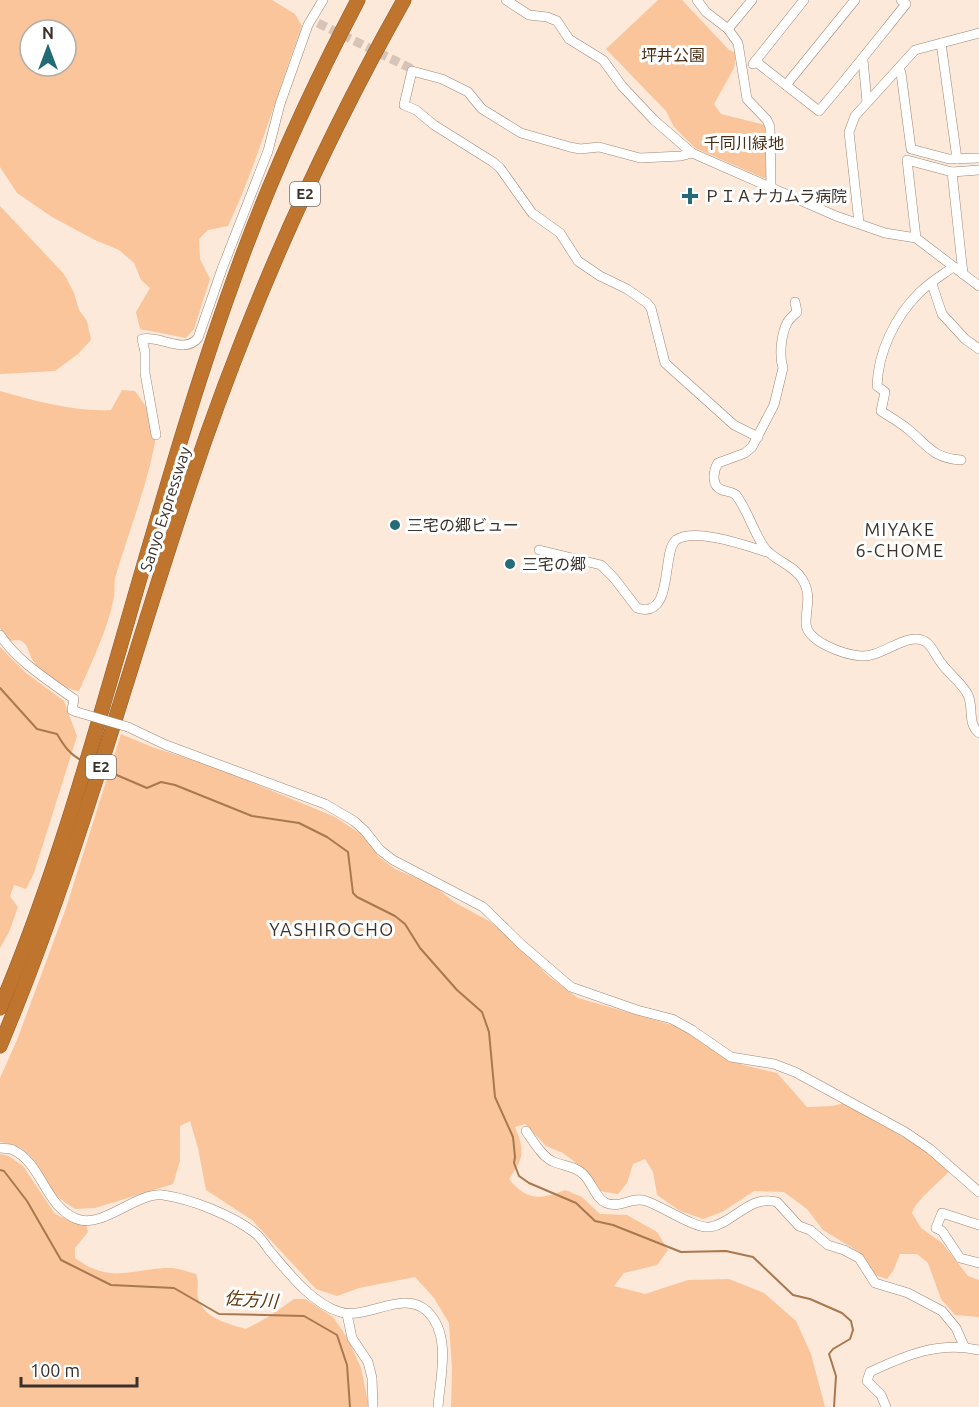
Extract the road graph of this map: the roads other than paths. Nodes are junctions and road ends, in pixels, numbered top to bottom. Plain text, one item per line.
1 (323, 0) edge
2 (358, 0) edge
3 (404, 0) edge
4 (506, 0) edge
5 (698, 0) edge
6 (752, 0) edge
7 (804, 0) edge
8 (855, 0) edge
9 (901, 0) edge
10 (728, 29) junction
11 (979, 33) edge
12 (941, 43) junction
13 (863, 60) junction
14 (755, 61) junction
15 (898, 69) junction
16 (744, 74) junction
17 (786, 85) junction
18 (867, 102) junction
19 (692, 153) junction
20 (979, 158) edge
21 (957, 159) junction
22 (979, 170) edge
23 (952, 172) junction
24 (771, 186) junction
25 (859, 223) junction
26 (916, 238) junction
27 (953, 267) junction
28 (963, 274) junction
29 (932, 284) junction
30 (979, 286) edge
31 (795, 302) dead end
32 (979, 349) edge
33 (156, 435) dead end
34 (758, 437) junction
35 (961, 460) dead end
36 (539, 550) dead end
37 (769, 553) junction
38 (0, 635) edge
39 (979, 733) edge
40 (0, 1008) edge
41 (0, 1046) edge
42 (526, 1131) dead end
43 (0, 1148) edge
44 (979, 1192) edge
45 (979, 1225) edge
46 (979, 1263) edge
47 (347, 1314) junction
48 (964, 1346) junction
49 (979, 1350) edge
50 (373, 1407) edge
51 (438, 1407) edge
52 (886, 1407) edge

1 - 33 street
2 - 40 highway, Sanyo Expressway / E2
3 - 41 highway, Sanyo Expressway / E2
4 - 19 street
5 - 10 street
6 - 10 street
7 - 14 street
8 - 17 street
9 - 13 street
10 - 16 street
11 - 12 street
12 - 15 street
12 - 21 street
13 - 17 street
13 - 18 street
14 - 16 street
14 - 17 street
15 - 18 street
15 - 21 street
16 - 24 street
18 - 25 street
19 - 24 street
19 - 34 street
20 - 21 street
22 - 23 street
23 - 26 street
23 - 28 street
24 - 25 street
25 - 26 street
26 - 27 street
27 - 28 street
27 - 29 street
28 - 30 street
29 - 32 street
29 - 35 street
31 - 34 street
34 - 37 street
36 - 37 street
37 - 39 street
38 - 44 street, bridge
42 - 48 street
43 - 47 street
45 - 46 street
47 - 50 street
47 - 51 street
48 - 49 street
48 - 52 street

